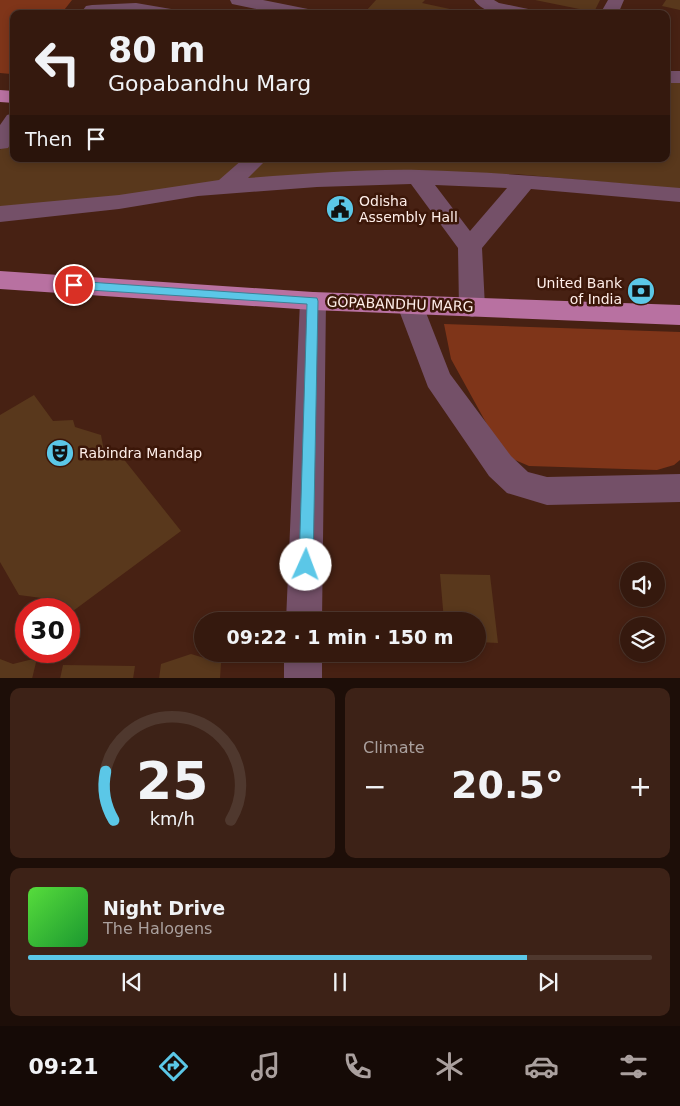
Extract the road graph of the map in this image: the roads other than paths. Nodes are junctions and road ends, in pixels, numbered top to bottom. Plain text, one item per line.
1 (238, 0) edge
2 (482, 0) edge
3 (91, 6) edge
4 (148, 10) edge
5 (287, 10) edge
6 (508, 10) edge
7 (9, 91) edge
8 (0, 114) edge
9 (10, 126) edge
10 (0, 142) edge
11 (253, 162) edge
12 (298, 162) edge
13 (417, 177) junction
14 (317, 180) junction
15 (525, 182) junction
16 (225, 187) junction
17 (680, 195) edge
18 (0, 214) edge
19 (470, 247) junction
20 (4, 280) edge
21 (313, 301) junction
22 (410, 305) junction
23 (472, 307) junction
24 (680, 315) edge
25 (680, 488) edge
26 (304, 612) edge
27 (304, 662) edge
28 (303, 678) edge

1 - 5 street
2 - 6 street
3 - 4 street
7 - 8 street
9 - 10 street
11 - 16 street
12 - 14 street
13 - 14 street
13 - 15 street
13 - 19 street
14 - 16 street
15 - 17 street
15 - 19 street
16 - 18 street
19 - 23 street
20 - 21 main road, GOPABANDHU MARG
21 - 22 main road, GOPABANDHU MARG
21 - 26 street
22 - 23 main road, GOPABANDHU MARG
22 - 25 street
23 - 24 main road, GOPABANDHU MARG
27 - 28 street

